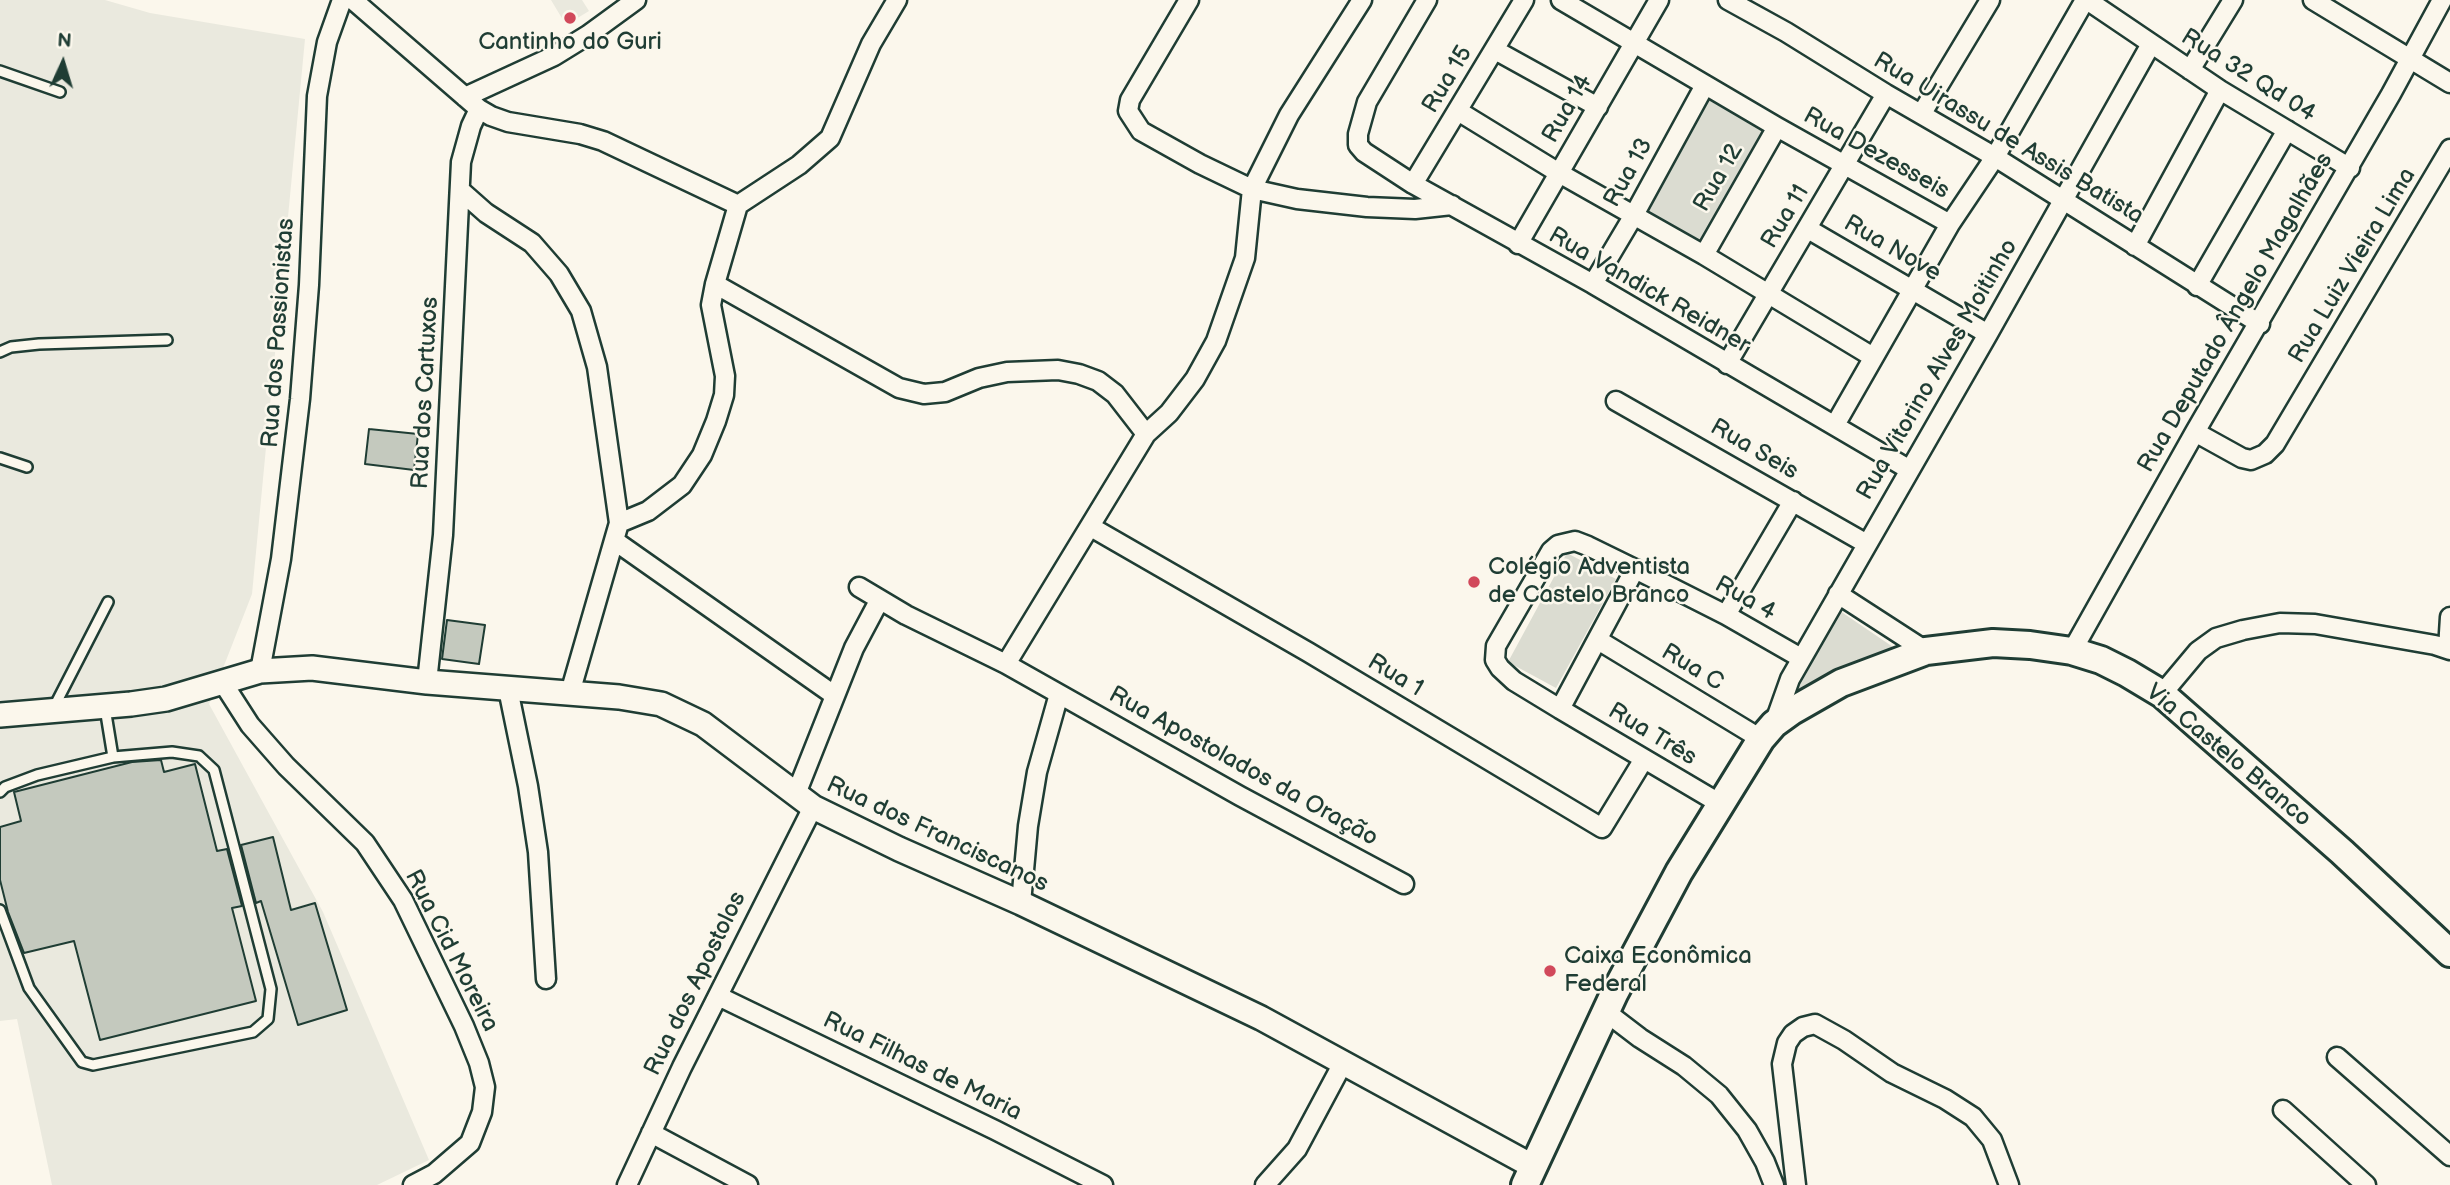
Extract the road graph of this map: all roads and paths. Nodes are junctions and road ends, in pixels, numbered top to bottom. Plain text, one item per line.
1 (342, 0) edge
2 (353, 0) edge
3 (636, 0) edge
4 (897, 0) edge
5 (1189, 0) edge
6 (1362, 0) edge
7 (1427, 0) edge
8 (1524, 0) edge
9 (1561, 0) edge
10 (1660, 0) edge
11 (1728, 0) edge
12 (1990, 0) edge
13 (2086, 0) edge
14 (2233, 0) edge
15 (2313, 0) edge
16 (2442, 0) edge
17 (1635, 43) junction
18 (2151, 44) junction
19 (1495, 50) junction
20 (2410, 60) junction
21 (2190, 70) junction
22 (0, 71) edge
23 (2450, 83) edge
24 (1705, 85) junction
25 (2220, 90) junction
26 (60, 92) dead end
27 (1886, 94) junction
28 (472, 103) junction
29 (1598, 107) junction
30 (1458, 111) junction
31 (1922, 113) junction
32 (1777, 127) junction
33 (2287, 130) junction
34 (2450, 149) edge
35 (1995, 157) junction
36 (1845, 164) junction
37 (2350, 167) junction
38 (1559, 173) junction
39 (1413, 184) junction
40 (460, 190) junction
41 (1252, 190) junction
42 (2062, 199) junction
43 (738, 205) junction
44 (1452, 205) junction
45 (1634, 215) junction
46 (1950, 223) junction
47 (1808, 229) junction
48 (1518, 244) junction
49 (2135, 246) junction
50 (1704, 254) junction
51 (715, 284) junction
52 (1593, 284) junction
53 (2197, 286) junction
54 (1912, 288) junction
55 (1769, 293) junction
56 (2260, 324) junction
57 (1988, 334) junction
58 (167, 340) dead end
59 (0, 352) edge
60 (1873, 357) junction
61 (1727, 364) junction
62 (1616, 401) dead end
63 (1835, 425) junction
64 (2195, 432) junction
65 (1146, 434) junction
66 (0, 458) edge
67 (27, 467) dead end
68 (1910, 470) junction
69 (1793, 501) junction
70 (1091, 527) junction
71 (617, 532) junction
72 (1867, 544) junction
73 (1551, 551) joint
74 (1635, 569) junction
75 (859, 587) dead end
76 (1838, 594) junction
77 (879, 601) junction
78 (108, 602) dead end
79 (1726, 615) junction
80 (2450, 617) edge
81 (1598, 639) junction
82 (2449, 650) edge
83 (1926, 651) junction
84 (2072, 651) junction
85 (1801, 659) junction
86 (1006, 664) junction
87 (260, 671) junction
88 (223, 682) junction
89 (427, 682) junction
90 (508, 690) junction
91 (570, 693) junction
92 (1059, 694) junction
93 (2162, 694) junction
94 (834, 695) junction
95 (105, 706) junction
96 (1560, 709) junction
97 (52, 710) junction
98 (0, 715) edge
99 (1768, 732) junction
100 (113, 758) junction
101 (1644, 758) junction
102 (0, 792) edge
103 (805, 801) junction
104 (1719, 803) junction
105 (1404, 884) dead end
106 (1021, 903) junction
107 (0, 910) edge
108 (2450, 953) edge
109 (546, 979) dead end
110 (719, 996) junction
111 (1606, 1012) junction
112 (2337, 1056) dead end
113 (1343, 1063) junction
114 (2283, 1110) dead end
115 (651, 1133) junction
116 (2450, 1156) edge
117 (1529, 1176) edge
118 (414, 1185) edge
119 (627, 1185) edge
120 (748, 1185) edge
121 (1103, 1185) edge
122 (1265, 1185) edge
123 (1774, 1185) edge
124 (1796, 1185) edge
125 (2009, 1185) edge
126 (2366, 1185) edge

1 - 87 street, Rua dos Passionistas
2 - 28 street
3 - 28 street
4 - 43 street
5 - 41 street
6 - 41 street
7 - 39 street, Rua Vandick Reidner
8 - 19 street, Rua 15
9 - 17 street
10 - 17 street, Rua 14
11 - 27 street, Rua Uirassu de Assis Batista
12 - 31 street
13 - 18 street, Rua 32 Qd 04
13 - 35 street
14 - 21 street
15 - 20 street
16 - 20 street, Rua Deputado Ângelo Magalhães
17 - 24 street
17 - 29 street, Rua 14
18 - 21 street, Rua 32 Qd 04
18 - 42 street, Rua Vitorino Alves Moitinho
19 - 29 street
19 - 30 street, Rua 15
20 - 23 street
20 - 37 street, Rua Deputado Ângelo Magalhães
21 - 25 street, Rua 32 Qd 04
22 - 26 lane
24 - 32 street, Rua Dezesseis
24 - 45 street, Rua 13
25 - 33 street, Rua 32 Qd 04
25 - 49 street
27 - 31 street, Rua Uirassu de Assis Batista
27 - 36 street, Rua 11
28 - 40 street, Rua dos Cartuxos
28 - 43 street
29 - 38 street, Rua 14
30 - 38 street
30 - 39 street, Rua 15
31 - 35 street, Rua Uirassu de Assis Batista
32 - 36 street, Rua Dezesseis
32 - 50 street, Rua 12
33 - 37 street, Rua 32 Qd 04
33 - 53 street
34 - 64 street, Rua Luiz Vieira Lima
35 - 42 street, Rua Uirassu de Assis Batista
35 - 46 street
36 - 46 street, Rua Dezesseis
36 - 47 street, Rua 11
37 - 56 street, Rua Deputado Ângelo Magalhães
38 - 45 street
38 - 48 street, Rua 14
39 - 44 street, Rua Vandick Reidner
40 - 71 street
40 - 89 street, Rua dos Cartuxos
41 - 44 street
41 - 65 street
42 - 49 street, Rua Uirassu de Assis Batista
42 - 57 street, Rua Vitorino Alves Moitinho
43 - 51 street
44 - 48 street, Rua Vandick Reidner
45 - 50 street
45 - 52 street, Rua 13
46 - 54 street
47 - 54 street, Rua Nove
47 - 55 street, Rua 11
48 - 52 street, Rua Vandick Reidner
49 - 53 street, Rua Uirassu de Assis Batista
50 - 55 street
51 - 65 street
51 - 71 street
52 - 61 street, Rua Vandick Reidner
53 - 56 street, Rua Uirassu de Assis Batista
54 - 57 street, Rua Nove
54 - 60 street
55 - 60 street
55 - 61 street, Rua 11
56 - 64 street, Rua Deputado Ângelo Magalhães
57 - 68 street, Rua Vitorino Alves Moitinho
58 - 59 lane
60 - 63 street
61 - 63 street, Rua Vandick Reidner
62 - 69 street, Rua Seis
63 - 68 street, Rua Vandick Reidner
64 - 84 street, Rua Deputado Ângelo Magalhães
65 - 70 street
66 - 67 lane
68 - 72 street, Rua Vitorino Alves Moitinho
69 - 72 street, Rua Seis
69 - 79 street
70 - 86 street
70 - 101 street, Rua 1
71 - 91 street
71 - 94 street
72 - 76 street, Rua Vitorino Alves Moitinho
73 - 74 street, Rua 4
73 - 96 street, Rua Três
74 - 79 street, Rua 4
74 - 81 street
75 - 77 street, Rua Apostolados da Oração
76 - 83 street
76 - 85 street, Rua Vitorino Alves Moitinho
77 - 86 street, Rua Apostolados da Oração
77 - 94 street, Rua dos Apostolos
78 - 97 lane
79 - 85 street, Rua 4
80 - 82 street
81 - 96 street
81 - 99 street, Rua C
82 - 93 street
83 - 84 main road, Via Castelo Branco
83 - 99 main road, Via Castelo Branco
84 - 93 main road, Via Castelo Branco
85 - 99 street, Rua Vitorino Alves Moitinho
86 - 92 street, Rua Apostolados da Oração
87 - 88 street, Rua dos Franciscanos
87 - 89 street, Rua dos Franciscanos
88 - 95 street, Rua dos Franciscanos
88 - 118 street, Rua Cid Moreira
89 - 90 street, Rua dos Franciscanos
90 - 91 street, Rua dos Franciscanos
90 - 109 street
91 - 103 street, Rua dos Franciscanos
92 - 105 street, Rua Apostolados da Oração
92 - 106 street
93 - 108 main road, Via Castelo Branco
94 - 103 street, Rua dos Apostolos
95 - 97 street, Rua dos Franciscanos
95 - 100 lane
96 - 101 street, Rua Três
97 - 98 street, Rua dos Franciscanos
99 - 104 main road
100 - 102 lane
100 - 107 lane
101 - 104 street, Rua Três
103 - 106 street, Rua dos Franciscanos
103 - 110 street, Rua dos Apostolos
104 - 111 main road
106 - 113 street, Rua dos Franciscanos
110 - 115 street, Rua dos Apostolos
110 - 121 street, Rua Filhas de Maria
111 - 117 main road
111 - 123 street
112 - 116 street
113 - 117 street, Rua dos Franciscanos
113 - 122 street
114 - 126 street
115 - 119 street, Rua dos Apostolos
115 - 120 street
124 - 125 street

